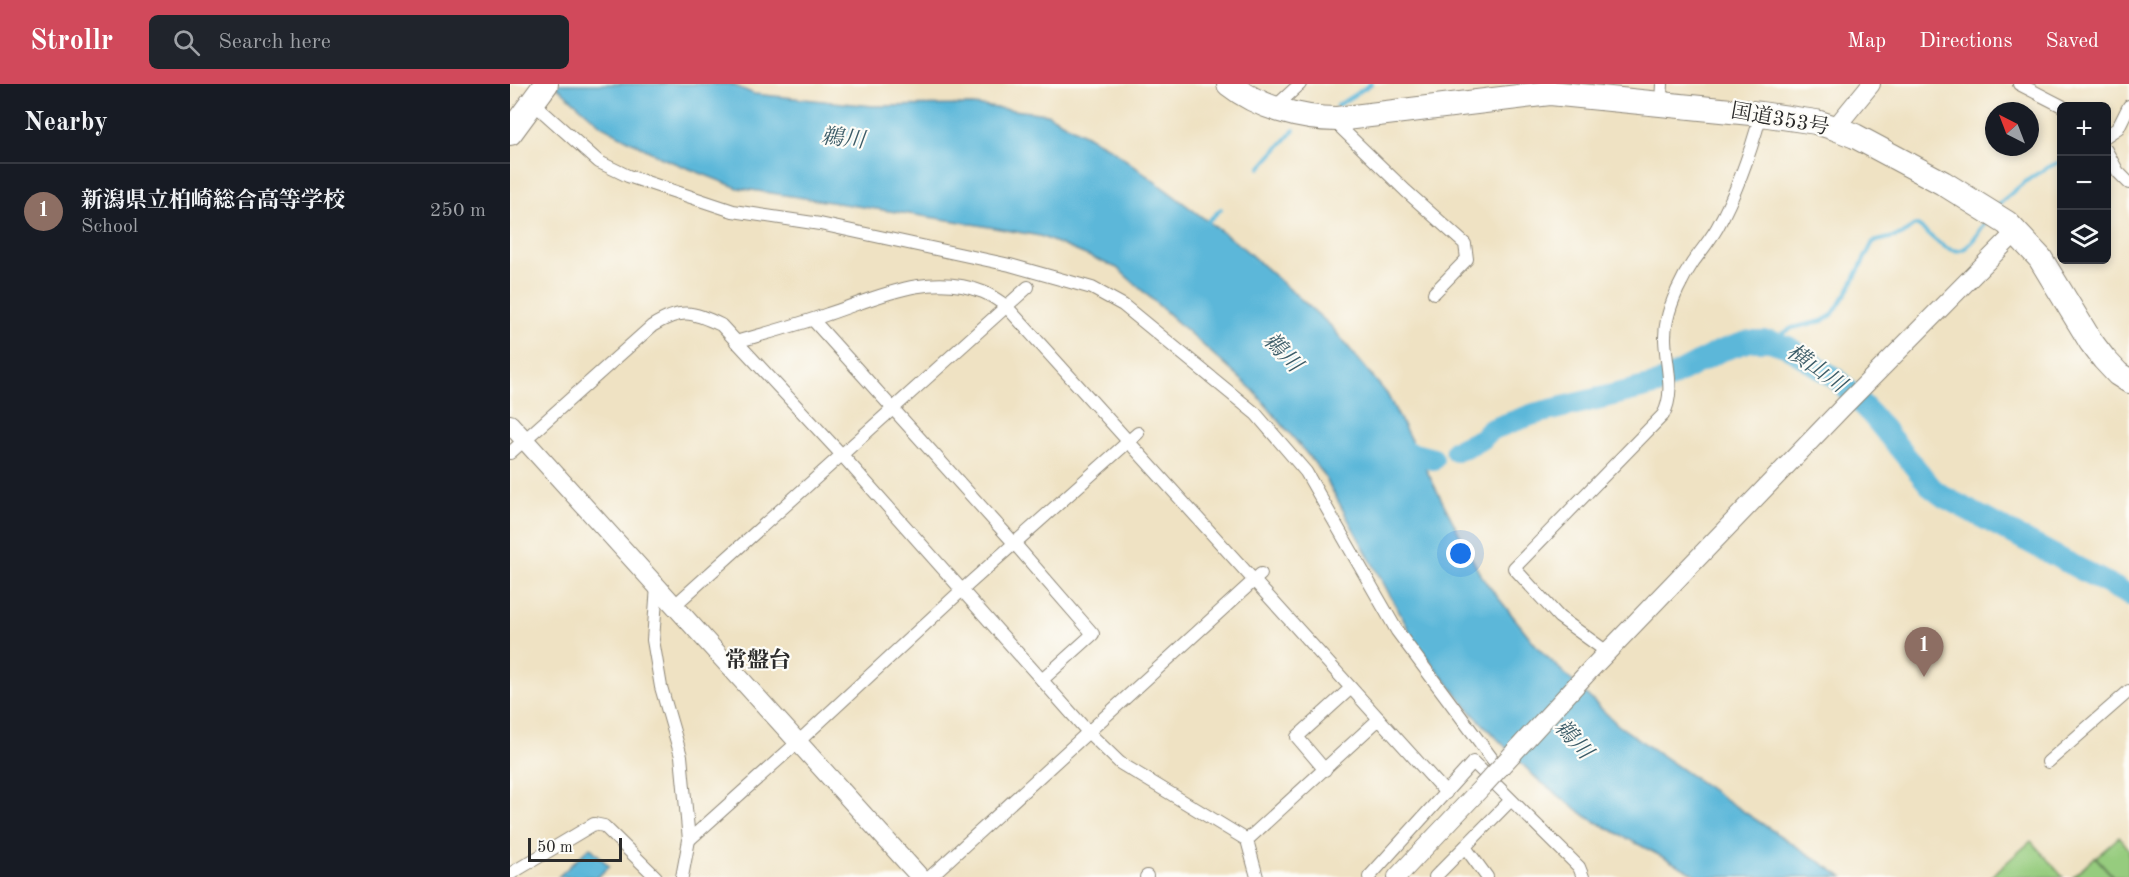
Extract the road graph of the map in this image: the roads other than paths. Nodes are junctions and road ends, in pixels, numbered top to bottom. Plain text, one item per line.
1 (1229, 84) edge
2 (1300, 84) edge
3 (1871, 84) edge
4 (2019, 84) edge
5 (1517, 89) edge
6 (1662, 94) edge
7 (537, 96) edge
8 (2057, 103) edge
9 (2129, 106) edge
10 (1275, 107) junction
11 (1761, 114) junction
12 (1337, 119) junction
13 (1835, 128) junction
14 (510, 133) edge
15 (2111, 133) edge
16 (2109, 156) edge
17 (2129, 183) edge
18 (2016, 232) junction
19 (1028, 287) dead end
20 (1434, 293) dead end
21 (1006, 306) junction
22 (813, 320) junction
23 (736, 342) junction
24 (2129, 381) edge
25 (892, 408) junction
26 (510, 424) edge
27 (1134, 437) junction
28 (524, 440) junction
29 (510, 453) edge
30 (841, 454) junction
31 (1014, 543) junction
32 (1258, 578) junction
33 (657, 586) junction
34 (962, 590) junction
35 (675, 605) junction
36 (1607, 652) junction
37 (1042, 680) junction
38 (1351, 688) junction
39 (2129, 691) edge
40 (1379, 719) junction
41 (1088, 732) junction
42 (798, 742) junction
43 (1493, 760) dead end
44 (2048, 762) dead end
45 (1325, 770) junction
46 (1446, 793) junction
47 (1510, 801) junction
48 (689, 840) junction
49 (1247, 840) junction
50 (1465, 847) junction
51 (510, 874) edge
52 (656, 877) edge
53 (682, 877) edge
54 (920, 877) edge
55 (930, 877) edge
56 (1257, 877) edge
57 (1369, 877) edge
58 (1397, 877) edge
59 (1435, 877) edge
60 (1487, 877) edge
61 (1583, 877) edge

1 - 10 highway, 国道353号
2 - 10 street
3 - 13 street
4 - 8 street
5 - 6 highway, 国道353号
5 - 12 highway, 国道353号
6 - 11 highway, 国道353号
7 - 14 highway
7 - 43 street
9 - 15 street
10 - 12 highway, 国道353号
11 - 13 highway, 国道353号
11 - 36 street
12 - 20 street
13 - 18 highway, 国道353号
16 - 17 street
18 - 24 highway, 国道353号
18 - 36 street
19 - 21 street
21 - 22 street
21 - 25 street
21 - 27 street
22 - 23 street
22 - 25 street
23 - 28 street
23 - 30 street
25 - 30 street
25 - 31 street
26 - 28 street
27 - 31 street
27 - 32 street
28 - 29 street
28 - 33 street
30 - 34 street
30 - 35 street
31 - 34 street
31 - 37 street
32 - 38 street
32 - 41 street
33 - 35 street
33 - 48 street
34 - 37 street
34 - 42 street
35 - 42 street
36 - 58 street, bridge
37 - 41 street
38 - 40 street
38 - 45 street
39 - 44 street
40 - 45 street
40 - 46 street
41 - 49 street
41 - 55 street
42 - 48 street
42 - 54 street
45 - 49 street
46 - 47 street
46 - 57 street
47 - 50 street
47 - 61 street
48 - 53 street
49 - 56 street
50 - 59 street
50 - 60 street
51 - 52 street

